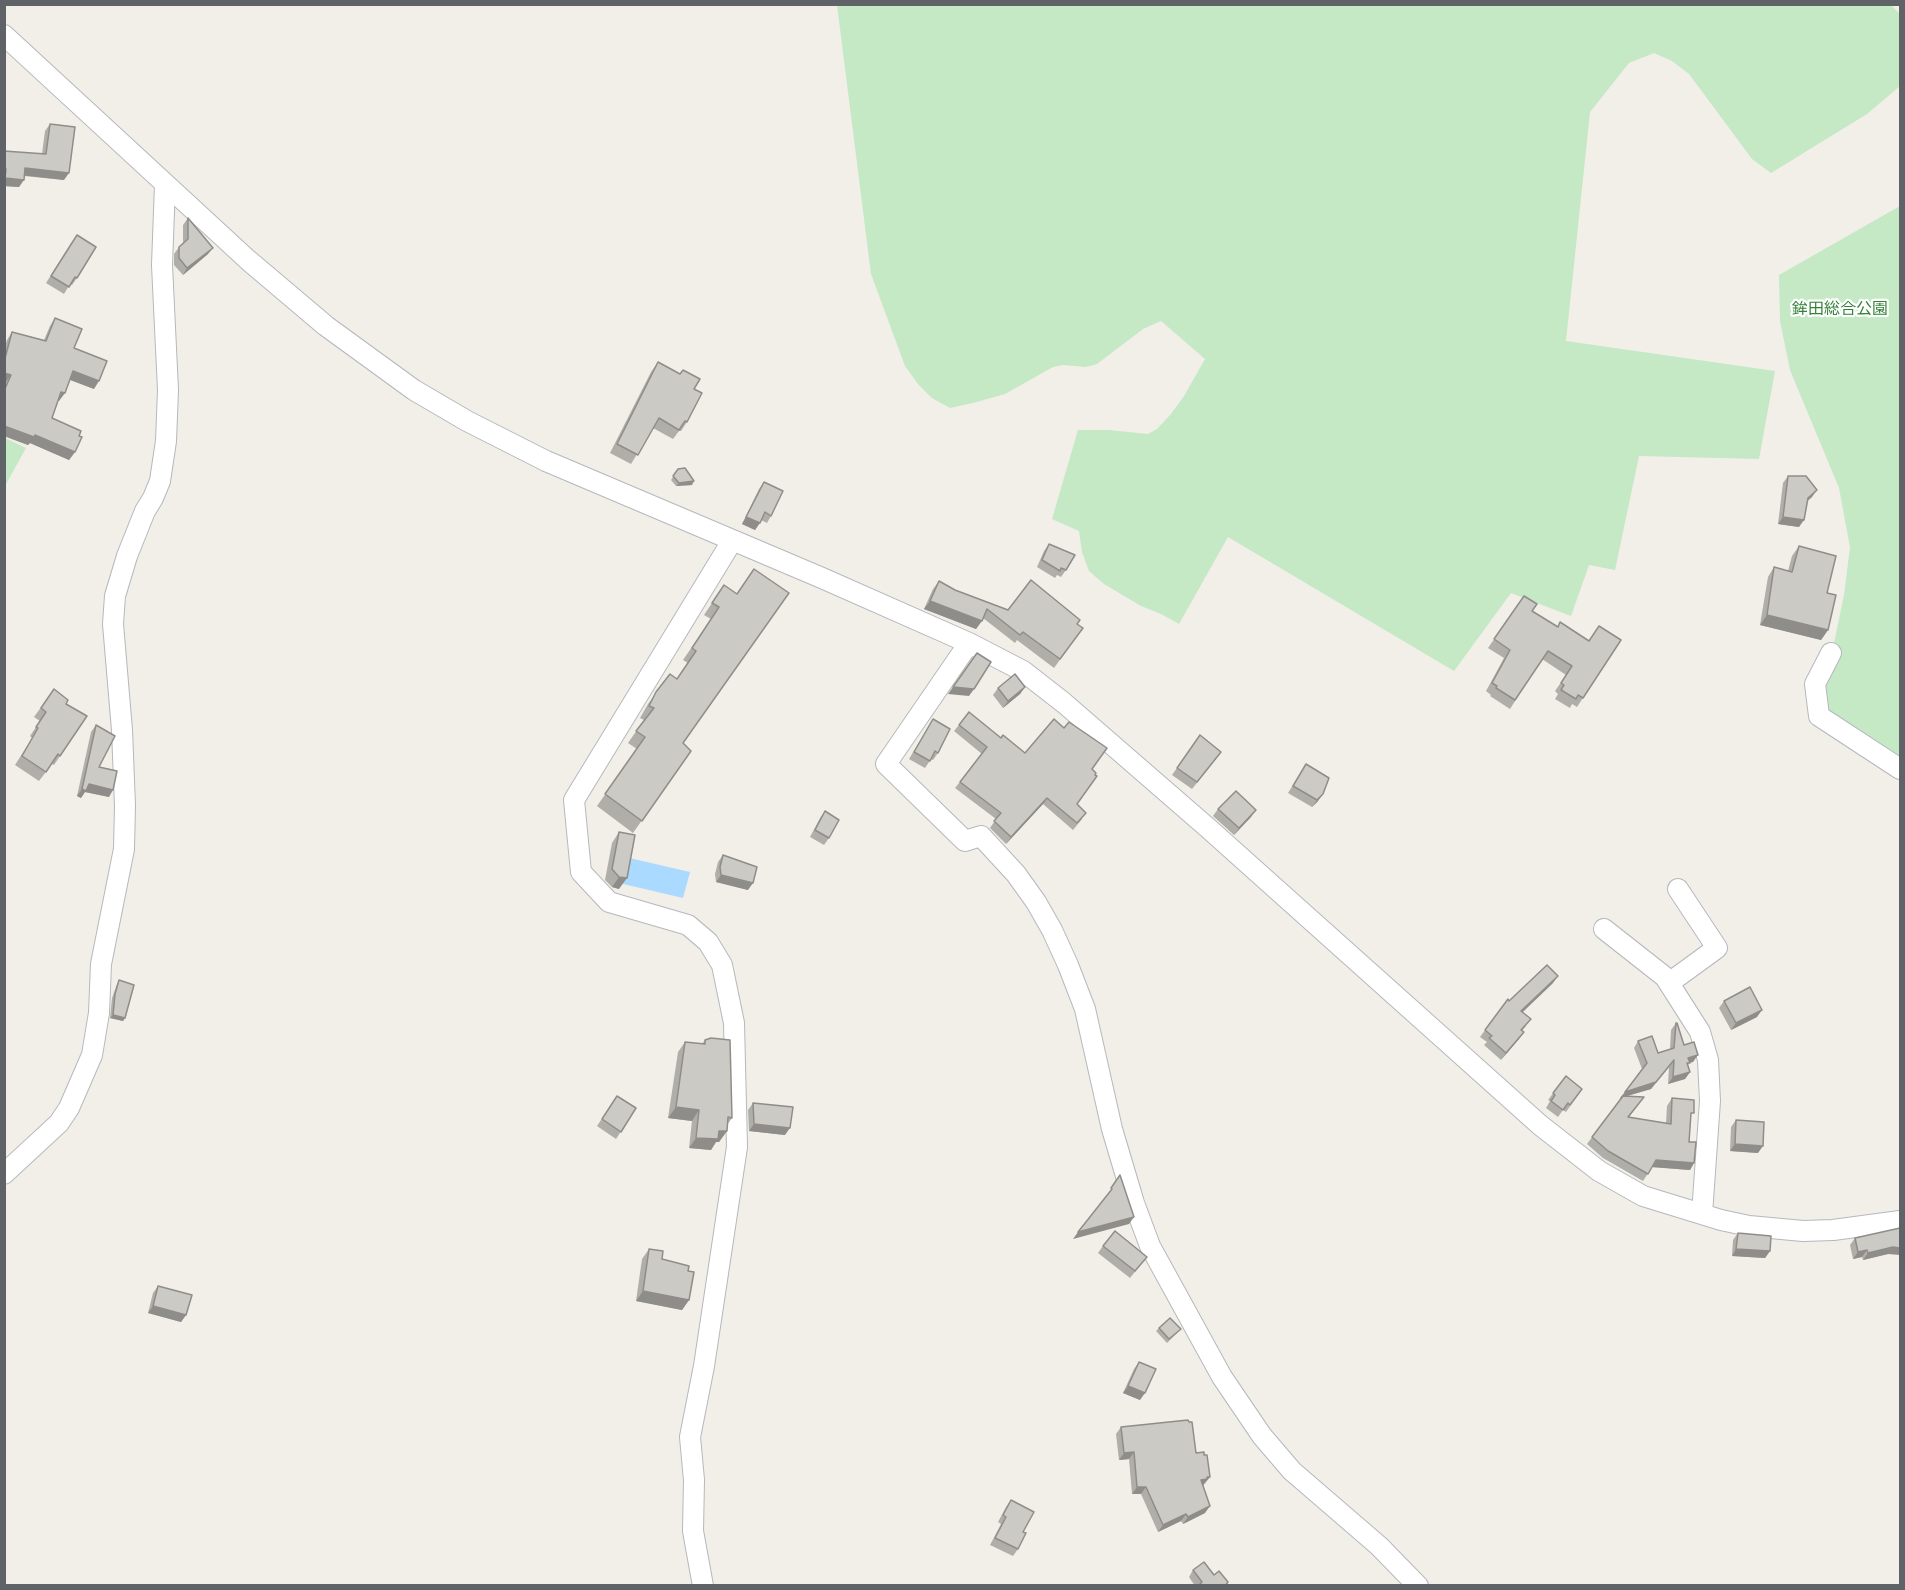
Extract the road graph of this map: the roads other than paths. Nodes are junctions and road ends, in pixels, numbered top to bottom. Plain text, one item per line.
1 (4, 35) edge
2 (165, 184) junction
3 (732, 541) junction
4 (969, 643) junction
5 (1831, 653) dead end
6 (1900, 769) edge
7 (1678, 889) dead end
8 (1604, 929) dead end
9 (1669, 983) junction
10 (4, 1174) edge
11 (1702, 1214) junction
12 (1900, 1221) edge
13 (703, 1586) edge
14 (1418, 1586) edge

1 - 2 street
2 - 3 street
2 - 10 street
3 - 4 street
3 - 13 street
4 - 11 street
4 - 14 street
5 - 6 street
7 - 9 street
8 - 9 street
9 - 11 street
11 - 12 street

